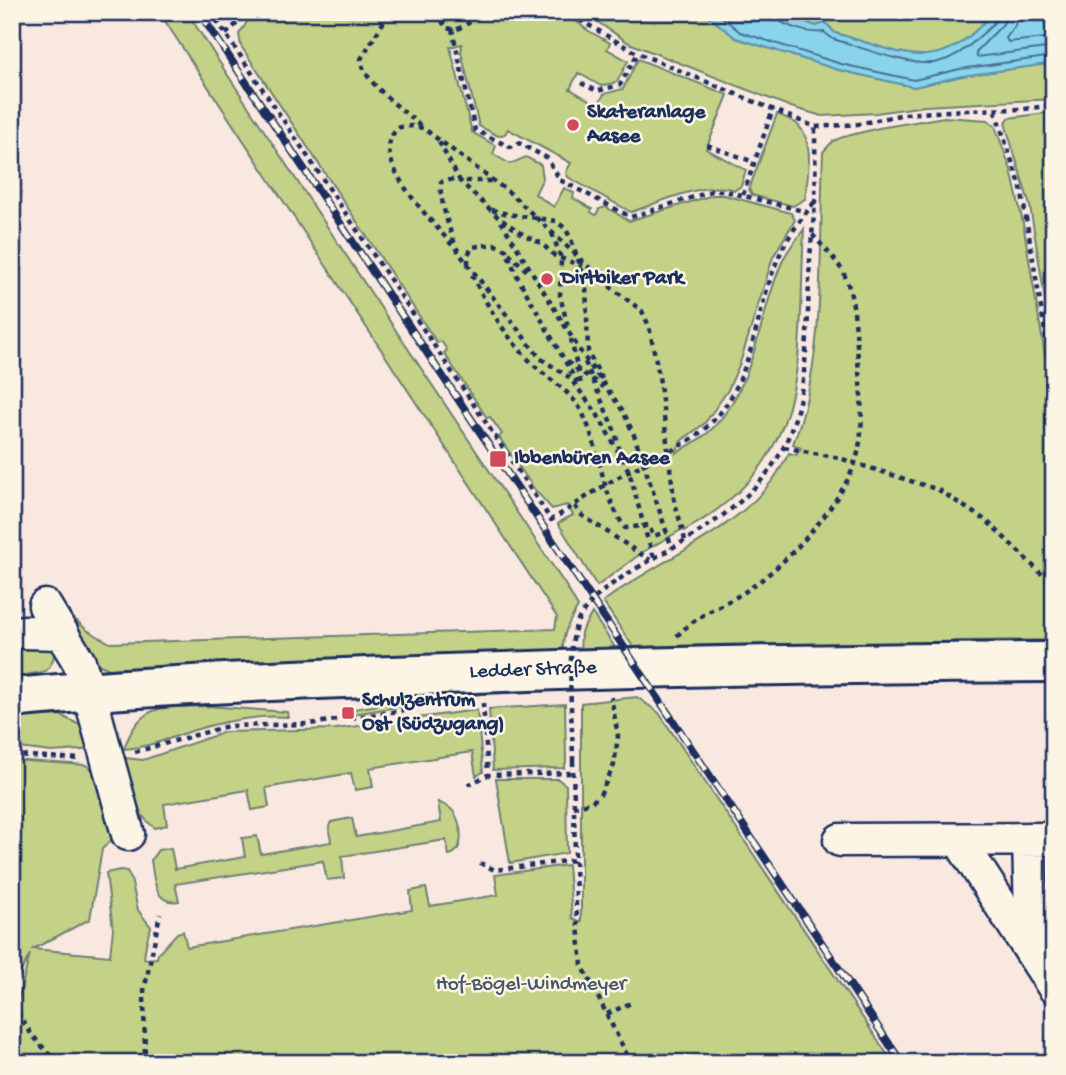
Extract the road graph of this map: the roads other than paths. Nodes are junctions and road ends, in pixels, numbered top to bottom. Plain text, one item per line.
1 (45, 606) dead end
2 (23, 632) dead end
3 (62, 633) junction
4 (1054, 662) edge
5 (89, 692) junction
6 (12, 698) edge
7 (128, 834) dead end
8 (1041, 839) edge
9 (840, 840) dead end
10 (959, 840) junction
11 (1032, 954) junction
12 (1054, 987) edge

1 - 3 street
2 - 3 street
3 - 5 street
4 - 5 main road, Ledder Straße
5 - 6 main road, Ledder Straße
5 - 7 street
8 - 10 street
8 - 11 street
9 - 10 street
10 - 11 street
11 - 12 street

